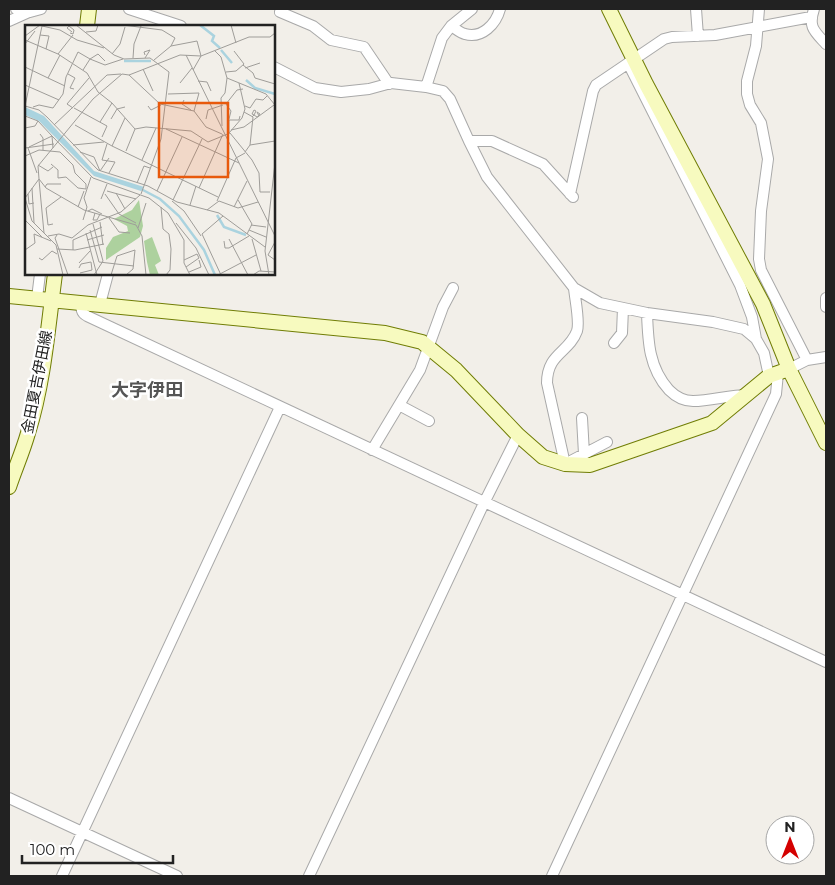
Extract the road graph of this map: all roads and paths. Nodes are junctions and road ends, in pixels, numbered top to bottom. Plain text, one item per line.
1 (16, 9) edge
2 (41, 9) edge
3 (89, 9) edge
4 (129, 9) edge
5 (282, 9) edge
6 (472, 9) edge
7 (500, 9) edge
8 (609, 9) edge
9 (696, 9) edge
10 (759, 9) edge
11 (30, 12) junction
12 (813, 13) edge
13 (9, 22) edge
14 (87, 25) edge
15 (178, 25) edge
16 (451, 26) junction
17 (758, 28) junction
18 (698, 36) junction
19 (826, 44) edge
20 (631, 61) junction
21 (275, 68) edge
22 (389, 84) junction
23 (426, 87) junction
24 (469, 141) junction
25 (40, 275) edge
26 (55, 275) edge
27 (108, 275) edge
28 (453, 288) dead end
29 (574, 288) junction
30 (9, 296) edge
31 (37, 298) junction
32 (826, 298) edge
33 (52, 300) junction
34 (82, 302) junction
35 (100, 304) junction
36 (623, 308) junction
37 (826, 308) edge
38 (647, 314) junction
39 (756, 339) junction
40 (614, 344) dead end
41 (429, 348) junction
42 (826, 357) edge
43 (808, 360) junction
44 (779, 373) junction
45 (747, 394) junction
46 (399, 405) junction
47 (280, 407) junction
48 (582, 418) dead end
49 (429, 421) dead end
50 (518, 435) junction
51 (607, 442) dead end
52 (826, 443) edge
53 (372, 450) junction
54 (584, 454) junction
55 (565, 464) junction
56 (9, 488) edge
57 (484, 503) junction
58 (683, 595) junction
59 (826, 662) edge
60 (9, 798) edge
61 (83, 832) junction
62 (62, 876) edge
63 (177, 876) edge
64 (309, 876) edge
65 (552, 876) edge

1 - 11 street
2 - 11 street
3 - 14 street
4 - 15 street
5 - 22 street
6 - 16 street
7 - 16 street
8 - 20 street
9 - 18 street
10 - 17 street
11 - 13 street
12 - 17 street
12 - 19 street
16 - 23 street
17 - 18 street
17 - 43 street
18 - 20 street
20 - 24 street
20 - 39 street
20 - 44 street
21 - 22 street
22 - 23 street
23 - 24 street
24 - 29 street
25 - 31 street
26 - 33 street, 金田夏吉伊田線
27 - 35 street
28 - 41 street
29 - 36 street
29 - 55 street
30 - 31 street
31 - 33 street
32 - 37 street
33 - 34 street
33 - 56 street, 金田夏吉伊田線
34 - 35 street
34 - 47 street
35 - 41 street
36 - 38 street
36 - 40 street
38 - 39 street
38 - 45 street
39 - 44 street
41 - 46 street
41 - 50 street
42 - 43 street
43 - 44 street
44 - 45 street
44 - 52 street
44 - 58 street
45 - 55 street
46 - 49 street
46 - 53 street
47 - 53 street
47 - 61 street
48 - 54 street
50 - 55 street
50 - 57 street
51 - 54 street
53 - 57 street
54 - 55 street
57 - 58 street
57 - 64 street
58 - 59 street
58 - 65 street
60 - 61 street
61 - 62 street
61 - 63 street

